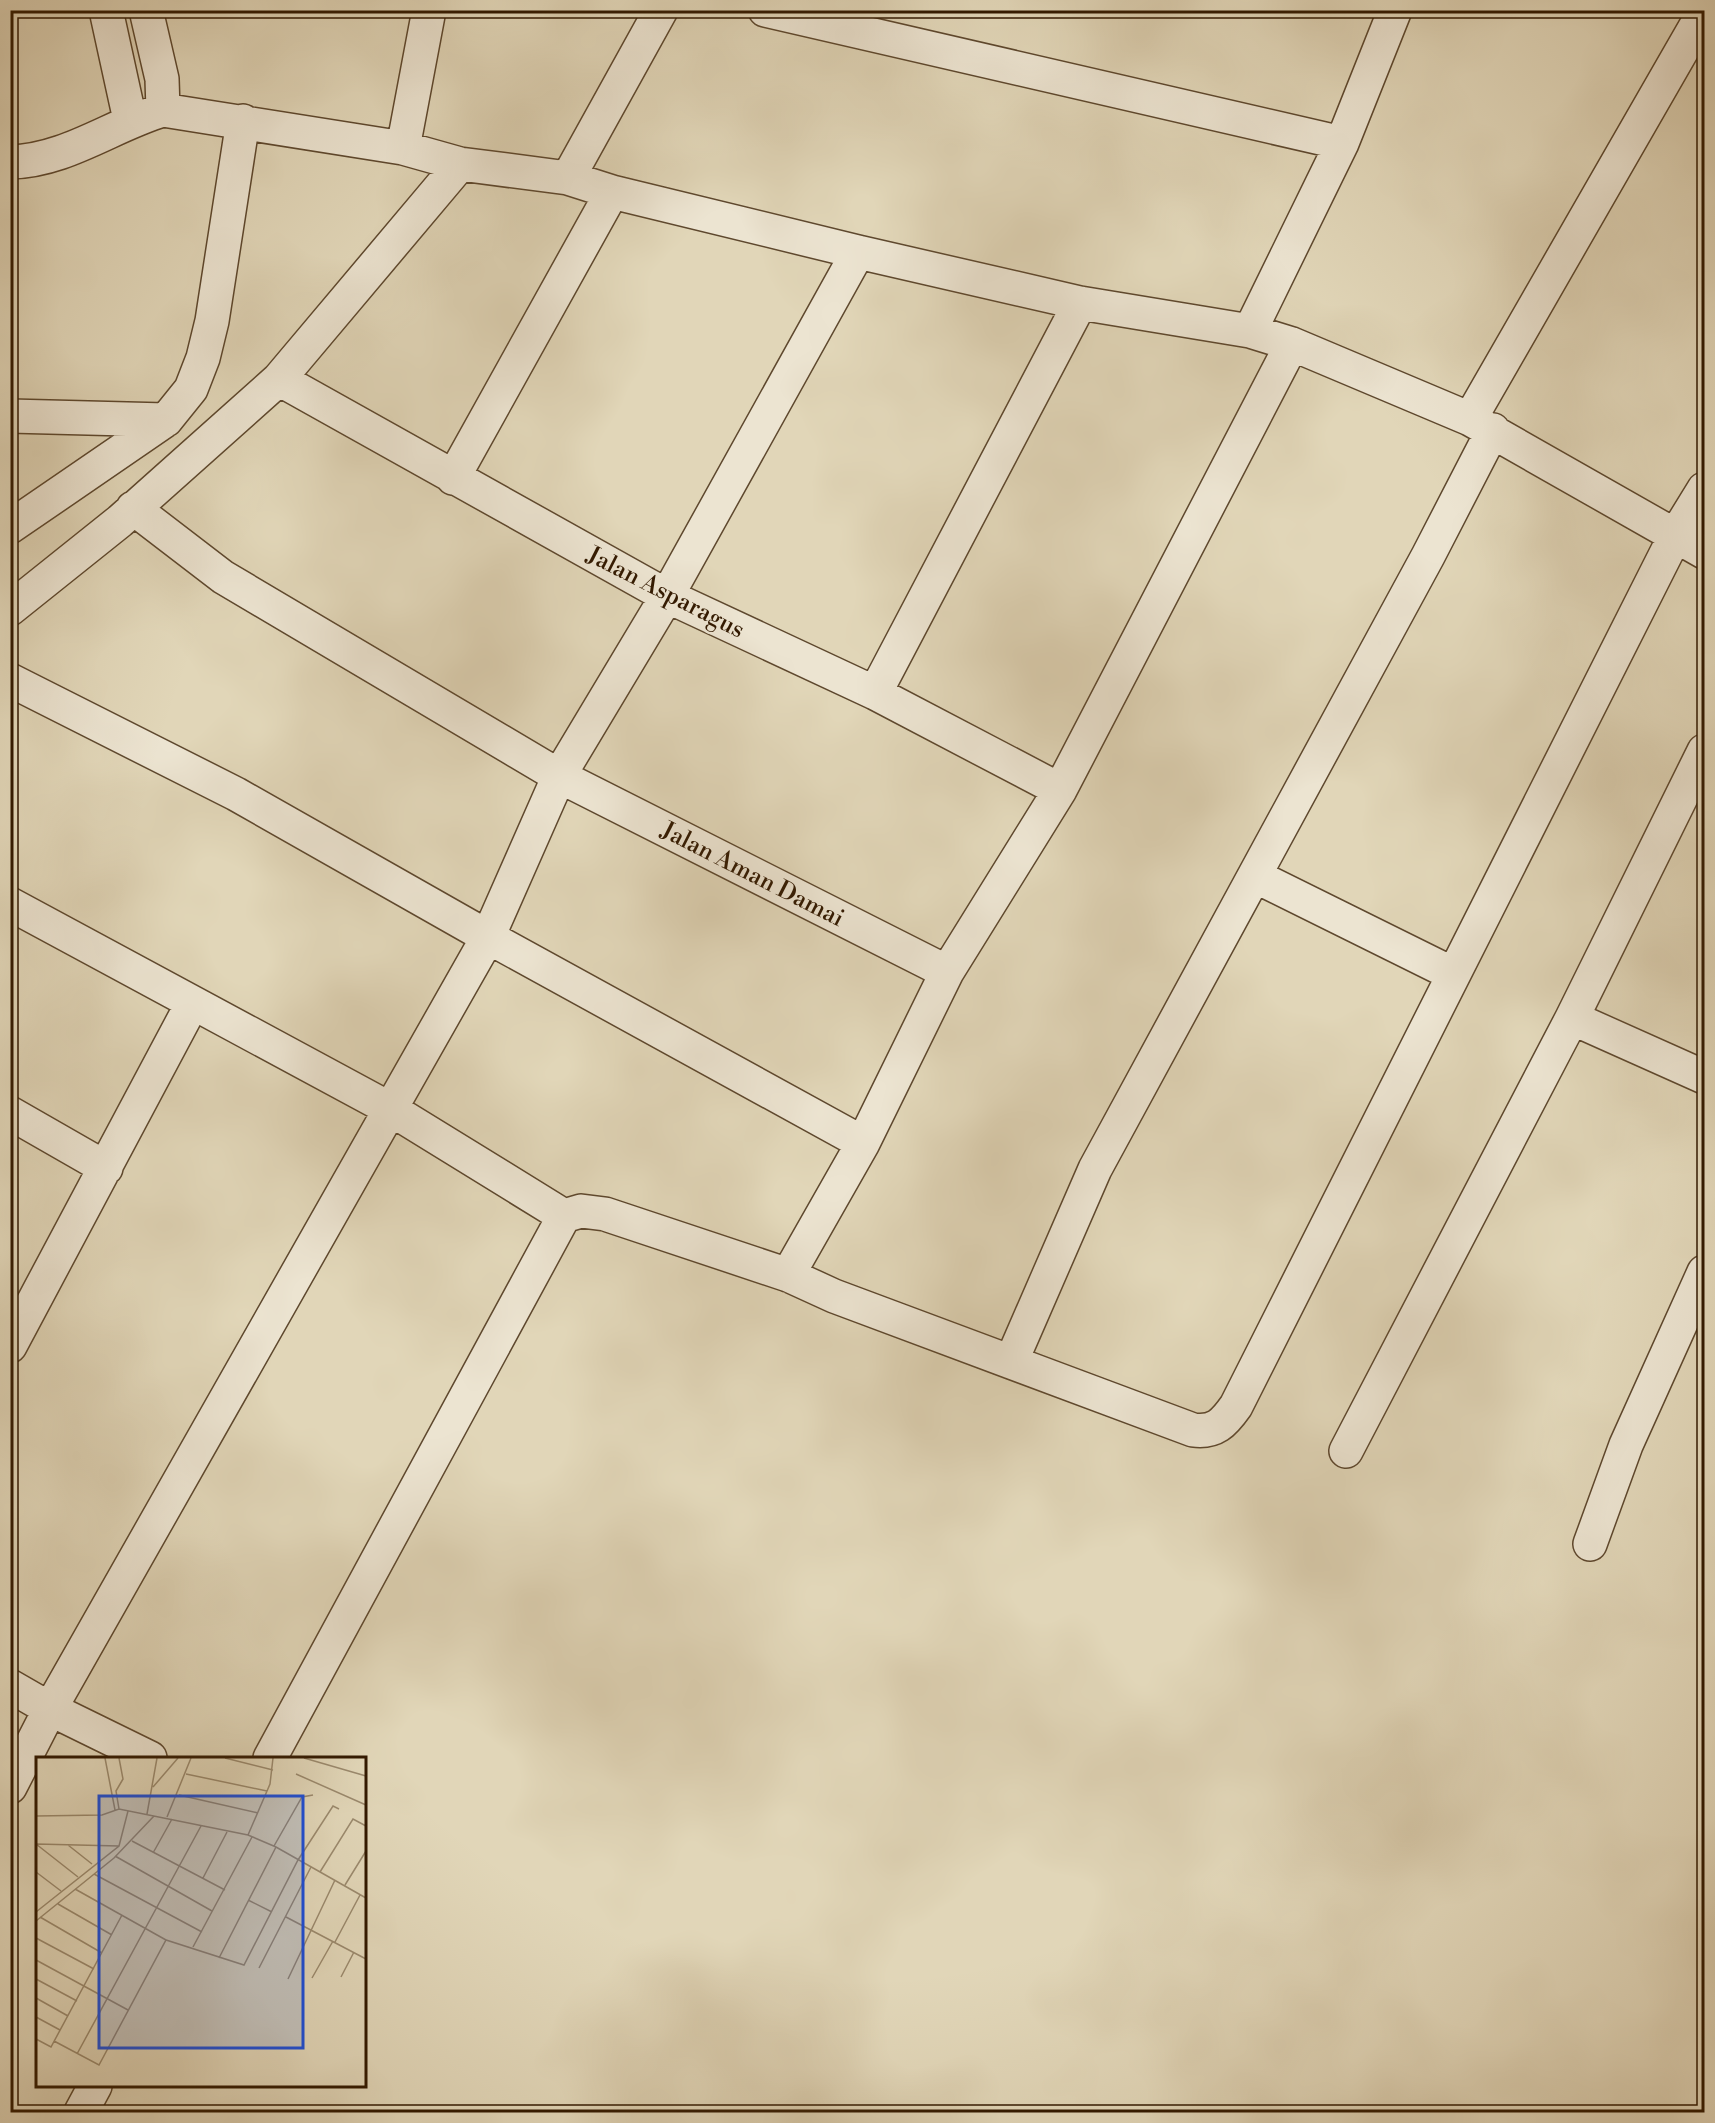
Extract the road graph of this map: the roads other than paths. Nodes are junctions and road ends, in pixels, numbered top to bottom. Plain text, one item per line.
1 (106, 10) edge
2 (146, 10) edge
3 (429, 10) edge
4 (661, 10) edge
5 (765, 10) edge
6 (1395, 10) edge
7 (1704, 12) edge
8 (163, 110) junction
9 (130, 120) junction
10 (243, 121) junction
11 (1342, 143) junction
12 (404, 148) junction
13 (10, 162) edge
14 (460, 164) junction
15 (568, 178) junction
16 (612, 192) junction
17 (858, 252) junction
18 (1080, 303) junction
19 (1250, 331) junction
20 (1292, 344) junction
21 (279, 379) junction
22 (10, 416) edge
23 (166, 420) junction
24 (1482, 424) junction
25 (453, 478) junction
26 (1704, 489) edge
27 (134, 508) junction
28 (10, 527) edge
29 (1675, 536) junction
30 (1704, 552) edge
31 (667, 596) junction
32 (10, 609) edge
33 (10, 680) edge
34 (875, 693) junction
35 (1704, 751) edge
36 (559, 776) junction
37 (1060, 790) junction
38 (1255, 876) junction
39 (10, 903) edge
40 (488, 937) junction
41 (947, 972) junction
42 (1453, 974) junction
43 (192, 1004) junction
44 (1572, 1018) junction
45 (1704, 1077) edge
46 (392, 1110) junction
47 (10, 1113) edge
48 (863, 1143) junction
49 (106, 1167) junction
50 (564, 1216) junction
51 (1704, 1272) edge
52 (788, 1275) junction
53 (15, 1328) edge
54 (1011, 1362) junction
55 (1346, 1451) dead end
56 (1590, 1544) dead end
57 (10, 1686) edge
58 (50, 1710) junction
59 (148, 1757) edge
60 (271, 1757) edge
61 (10, 1787) edge
62 (94, 2087) edge
63 (81, 2112) edge

1 - 9 street
2 - 8 street
3 - 12 street
4 - 15 street
5 - 11 street
6 - 11 street
7 - 24 street
8 - 9 street
8 - 10 street
9 - 13 street
10 - 12 street
10 - 23 street
11 - 19 street
12 - 14 street
14 - 15 street
14 - 21 street
15 - 16 street
16 - 17 street
16 - 25 street
17 - 18 street
17 - 31 street
18 - 19 street
18 - 34 street
19 - 20 street
20 - 24 street
20 - 37 street
21 - 25 street, Jalan Asparagus
21 - 27 street
22 - 23 street
23 - 28 street
24 - 29 street
24 - 38 street
25 - 31 street, Jalan Asparagus
26 - 29 street
27 - 32 street
27 - 36 street, Jalan Aman Damai
29 - 30 street
29 - 42 street
31 - 34 street, Jalan Asparagus
31 - 36 street
33 - 40 street
34 - 37 street, Jalan Asparagus
35 - 44 street
36 - 40 street
36 - 41 street, Jalan Aman Damai
37 - 41 street
38 - 42 street
38 - 54 street
39 - 43 street
40 - 46 street
40 - 48 street
41 - 48 street
42 - 54 street
43 - 46 street
43 - 49 street
44 - 45 street
44 - 55 street
46 - 50 street
46 - 58 street
47 - 49 street
48 - 52 street
49 - 53 street
50 - 52 street
50 - 60 street
51 - 56 street
52 - 54 street
57 - 58 street
58 - 59 street
58 - 61 street
62 - 63 street

